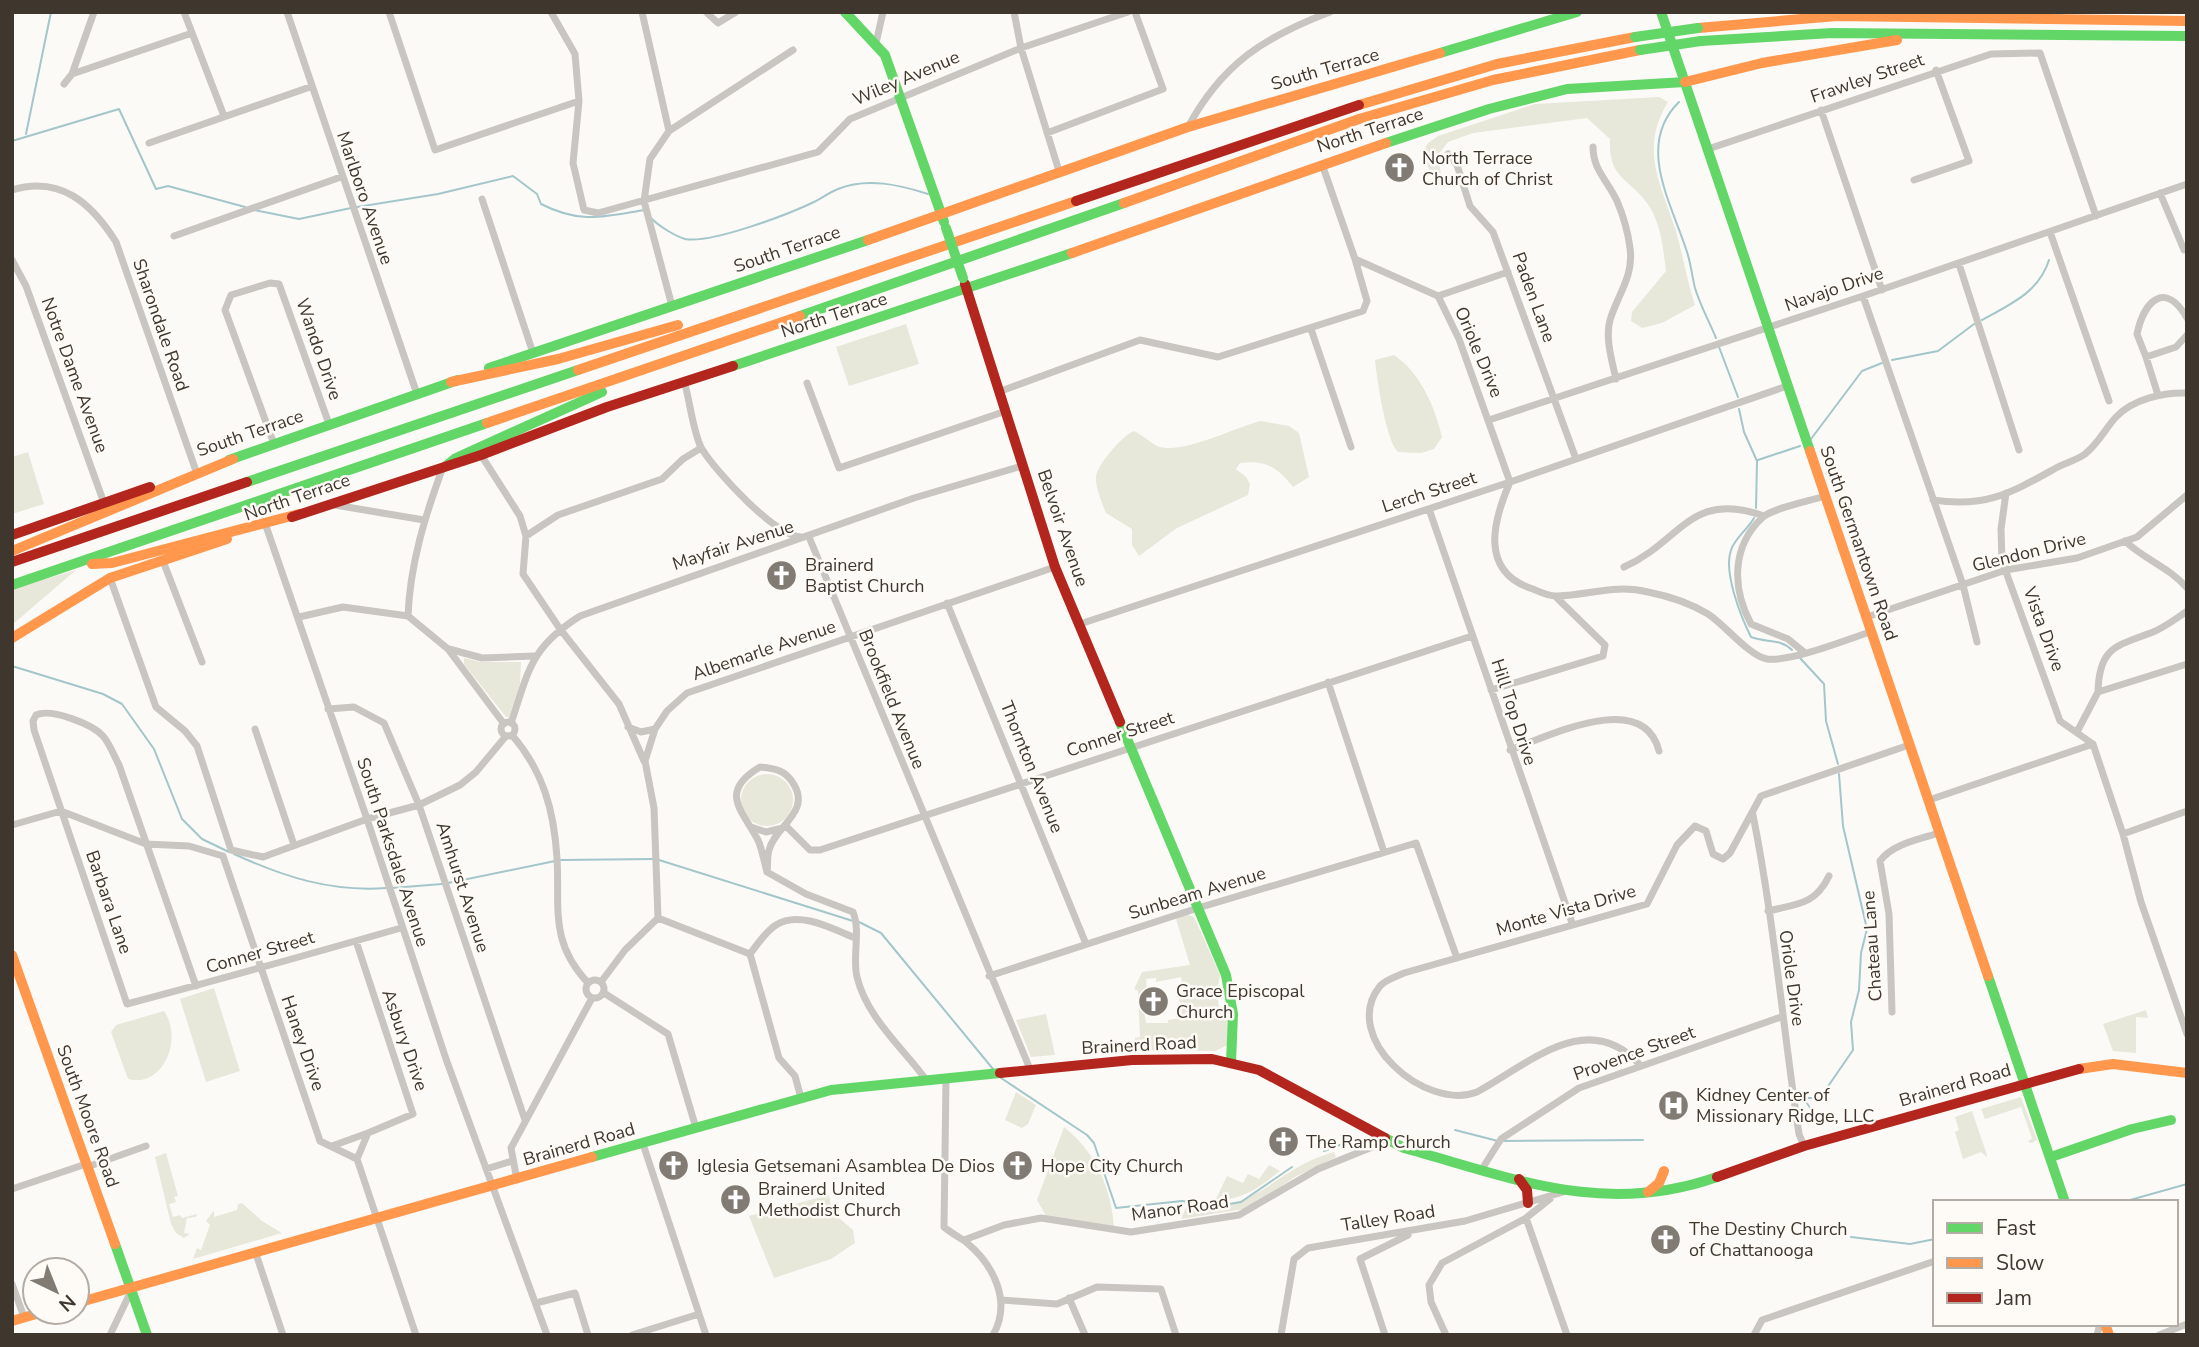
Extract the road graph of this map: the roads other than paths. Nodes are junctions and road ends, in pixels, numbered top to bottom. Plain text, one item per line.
1 (94, 12) edge
2 (184, 12) edge
3 (286, 12) edge
4 (389, 12) edge
5 (551, 12) edge
6 (642, 12) edge
7 (706, 12) edge
8 (736, 12) edge
9 (845, 12) edge
10 (883, 12) edge
11 (1014, 12) edge
12 (1128, 12) edge
13 (1135, 12) edge
14 (1330, 12) edge
15 (1577, 12) edge
16 (1661, 12) edge
17 (1813, 12) edge
18 (1312, 15) edge
19 (1837, 16) junction
20 (2187, 21) edge
21 (192, 33) junction
22 (1931, 34) junction
23 (2187, 36) edge
24 (876, 43) junction
25 (1021, 48) junction
26 (793, 50) dead end
27 (1936, 71) junction
28 (72, 74) junction
29 (1685, 82) junction
30 (64, 84) dead end
31 (310, 87) junction
32 (900, 97) junction
33 (579, 101) junction
34 (1821, 110) junction
35 (224, 116) junction
36 (1188, 127) junction
37 (669, 131) junction
38 (1047, 133) junction
39 (149, 143) dead end
40 (1593, 147) dead end
41 (1708, 149) junction
42 (1448, 154) dead end
43 (1322, 164) junction
44 (1059, 172) junction
45 (341, 177) junction
46 (1914, 180) dead end
47 (2187, 184) edge
48 (12, 190) edge
49 (2160, 193) junction
50 (482, 199) dead end
51 (645, 201) junction
52 (942, 215) junction
53 (2096, 216) junction
54 (2050, 232) junction
55 (174, 236) dead end
56 (2185, 249) edge
57 (1356, 259) junction
58 (12, 260) edge
59 (1959, 264) junction
60 (1508, 272) junction
61 (834, 280) junction
62 (967, 290) junction
63 (1882, 290) junction
64 (1438, 296) junction
65 (1863, 296) junction
66 (672, 306) junction
67 (2187, 318) edge
68 (1311, 328) junction
69 (1768, 328) junction
70 (2187, 335) edge
71 (533, 353) junction
72 (683, 356) junction
73 (2146, 357) junction
74 (1616, 379) junction
75 (451, 382) junction
76 (684, 382) junction
77 (807, 383) dead end
78 (1787, 386) junction
79 (1001, 391) junction
80 (2187, 393) edge
81 (417, 394) junction
82 (2158, 395) junction
83 (1553, 398) junction
84 (2109, 401) dead end
85 (1006, 411) junction
86 (1489, 419) junction
87 (329, 424) junction
88 (274, 444) junction
89 (1351, 447) dead end
90 (701, 448) junction
91 (2020, 450) dead end
92 (481, 455) junction
93 (233, 459) junction
94 (1576, 459) junction
95 (1023, 466) junction
96 (444, 467) junction
97 (196, 471) junction
98 (1510, 482) junction
99 (2006, 493) junction
100 (2187, 495) edge
101 (1825, 496) junction
102 (1933, 500) junction
103 (104, 503) junction
104 (328, 503) junction
105 (1429, 509) junction
106 (299, 514) junction
107 (1763, 516) junction
108 (424, 520) junction
109 (265, 526) junction
110 (12, 535) edge
111 (526, 536) junction
112 (809, 537) junction
113 (2125, 541) junction
114 (12, 551) edge
115 (163, 561) junction
116 (12, 562) edge
117 (74, 565) junction
118 (1055, 567) junction
119 (1624, 567) dead end
120 (2006, 570) junction
121 (110, 578) junction
122 (12, 585) edge
123 (1963, 585) junction
124 (2187, 588) edge
125 (1556, 597) junction
126 (947, 603) junction
127 (2187, 611) edge
128 (408, 616) junction
129 (299, 617) junction
130 (1867, 618) junction
131 (1080, 624) junction
132 (559, 629) junction
133 (1870, 632) junction
134 (849, 636) junction
135 (1472, 636) junction
136 (12, 638) edge
137 (1977, 642) dead end
138 (448, 649) junction
139 (1805, 653) junction
140 (534, 656) junction
141 (202, 662) dead end
142 (2187, 664) edge
143 (1328, 682) junction
144 (1492, 690) junction
145 (2098, 692) junction
146 (328, 709) junction
147 (508, 724) junction
148 (628, 727) junction
149 (255, 729) dead end
150 (655, 729) junction
151 (2078, 730) junction
152 (509, 735) junction
153 (2092, 744) junction
154 (1909, 745) junction
155 (1129, 747) junction
156 (1510, 750) junction
157 (1659, 751) dead end
158 (645, 761) junction
159 (1023, 783) junction
160 (1929, 800) junction
161 (419, 805) junction
162 (61, 811) junction
163 (2187, 811) edge
164 (1752, 814) junction
165 (923, 816) junction
166 (367, 819) junction
167 (12, 825) edge
168 (748, 826) junction
169 (785, 827) junction
170 (1939, 833) junction
171 (2123, 834) junction
172 (146, 844) junction
173 (294, 845) junction
174 (231, 850) junction
175 (1384, 852) junction
176 (223, 856) junction
177 (767, 872) junction
178 (1829, 876) dead end
179 (1198, 908) junction
180 (1768, 911) junction
181 (658, 918) junction
182 (1572, 923) junction
183 (401, 929) junction
184 (855, 938) junction
185 (356, 942) junction
186 (1086, 944) junction
187 (750, 954) junction
188 (12, 956) edge
189 (1457, 958) junction
190 (261, 968) junction
191 (989, 976) junction
192 (601, 982) junction
193 (588, 983) junction
194 (196, 986) junction
195 (604, 993) junction
196 (592, 998) junction
197 (127, 1004) joint
198 (1892, 1012) dead end
199 (1781, 1017) junction
200 (2187, 1034) edge
201 (1231, 1063) junction
202 (1641, 1066) junction
203 (1030, 1069) junction
204 (2187, 1073) edge
205 (946, 1079) junction
206 (927, 1081) junction
207 (2026, 1083) junction
208 (801, 1098) junction
209 (526, 1120) junction
210 (2171, 1120) dead end
211 (696, 1128) junction
212 (368, 1133) junction
213 (1387, 1141) junction
214 (643, 1144) junction
215 (146, 1146) dead end
216 (332, 1146) junction
217 (1804, 1146) junction
218 (2051, 1157) junction
219 (357, 1159) junction
220 (512, 1161) junction
221 (86, 1165) junction
222 (486, 1169) junction
223 (1482, 1169) junction
224 (1664, 1171) dead end
225 (1518, 1179) junction
226 (517, 1180) junction
227 (495, 1186) junction
228 (12, 1189) edge
229 (1648, 1192) junction
230 (1558, 1194) junction
231 (2064, 1200) edge
232 (1528, 1203) junction
233 (1526, 1219) junction
234 (378, 1220) junction
235 (1415, 1232) junction
236 (964, 1240) junction
237 (256, 1254) junction
238 (1933, 1262) edge
239 (12, 1284) edge
240 (132, 1289) junction
241 (1069, 1298) junction
242 (91, 1299) edge
243 (1002, 1300) junction
244 (536, 1303) junction
245 (21, 1309) edge
246 (699, 1314) junction
247 (2187, 1324) edge
248 (1755, 1331) edge
249 (110, 1335) edge
250 (147, 1335) edge
251 (283, 1335) edge
252 (416, 1335) edge
253 (547, 1335) edge
254 (588, 1335) edge
255 (632, 1335) edge
256 (706, 1335) edge
257 (993, 1335) edge
258 (1085, 1335) edge
259 (1176, 1335) edge
260 (1281, 1335) edge
261 (1385, 1335) edge
262 (1446, 1335) edge
263 (1567, 1335) edge
264 (2159, 1335) edge

1 - 28 street
2 - 21 street
3 - 31 street, Marlboro Avenue
4 - 33 street
5 - 33 street
6 - 37 street
7 - 8 street
9 - 24 main road, Belvoir Avenue
10 - 24 street
11 - 25 street
12 - 25 street, Wiley Avenue
13 - 38 street
14 - 18 street
15 - 36 main road, South Terrace
16 - 29 main road, South Germantown Road
17 - 19 main road
18 - 36 street
19 - 20 main road
19 - 61 main road, bridge
21 - 28 street
21 - 35 street
22 - 23 main road
22 - 29 main road, North Terrace
22 - 72 main road, bridge
24 - 32 main road, Belvoir Avenue
25 - 32 street, Wiley Avenue
25 - 38 street
26 - 37 street
27 - 34 street, Frawley Street
27 - 46 street
27 - 53 street, Frawley Street
28 - 30 street
29 - 41 main road, South Germantown Road
29 - 43 main road, North Terrace
31 - 35 street
31 - 45 street, Marlboro Avenue
32 - 51 street, Wiley Avenue
32 - 52 main road, Belvoir Avenue
33 - 51 street, Wiley Avenue
34 - 41 street, Frawley Street
34 - 63 street
35 - 39 street
36 - 44 main road, South Terrace
37 - 51 street
38 - 44 street
40 - 74 street
41 - 69 main road, South Germantown Road
42 - 60 street, Paden Lane
43 - 57 street
43 - 62 main road, North Terrace
44 - 52 main road, South Terrace
45 - 55 street
45 - 81 street, Marlboro Avenue
47 - 49 street, Navajo Drive
48 - 97 street, Sharondale Road
49 - 53 street, Navajo Drive
49 - 56 street
50 - 71 street
51 - 66 street
52 - 62 main road, Belvoir Avenue, bridge
52 - 66 main road, South Terrace
53 - 54 street, Navajo Drive
54 - 59 street, Navajo Drive
54 - 84 street
57 - 64 street, Oriole Drive
57 - 68 street
58 - 103 street, Notre Dame Avenue
59 - 63 street, Navajo Drive
59 - 91 street
60 - 64 street
60 - 83 street, Paden Lane
61 - 75 main road
61 - 116 main road
62 - 76 main road, North Terrace
62 - 79 main road, Belvoir Avenue
63 - 65 street, Navajo Drive
64 - 86 street, Oriole Drive
65 - 69 street, Navajo Drive
65 - 102 street
66 - 71 main road, South Terrace
67 - 73 street
68 - 79 street
68 - 89 street
69 - 74 street, Navajo Drive
69 - 78 main road, South Germantown Road
70 - 73 street
71 - 75 main road, South Terrace
72 - 96 main road
72 - 117 main road
73 - 82 street
74 - 83 street, Navajo Drive
75 - 81 main road, South Terrace
76 - 90 street
76 - 92 main road, North Terrace
77 - 85 street
78 - 94 street, Lerch Street
78 - 101 main road, South Germantown Road
79 - 85 main road, Belvoir Avenue
80 - 82 street
81 - 87 main road, South Terrace
82 - 99 street
83 - 86 street, Navajo Drive
83 - 94 street, Paden Lane
85 - 95 main road, Belvoir Avenue
86 - 98 street, Oriole Drive
87 - 88 main road, South Terrace
87 - 88 street, Wando Drive
88 - 93 main road, South Terrace
90 - 111 street
90 - 112 street
92 - 96 main road, North Terrace
92 - 111 street
93 - 97 main road, South Terrace
93 - 114 main road
94 - 98 street, Lerch Street
95 - 112 street, Mayfair Avenue
95 - 118 main road, Belvoir Avenue
96 - 104 main road, North Terrace
96 - 108 street
97 - 103 main road, South Terrace
98 - 105 street, Lerch Street
98 - 125 street
99 - 102 street
99 - 120 street, Vista Drive
100 - 113 street, Glendon Drive
101 - 107 street
101 - 130 main road, South Germantown Road
102 - 123 street
103 - 110 main road, South Terrace
104 - 106 main road, North Terrace
104 - 108 street
105 - 131 street, Lerch Street
105 - 135 street, Hill Top Drive
106 - 109 main road, North Terrace
106 - 117 main road
107 - 119 street
107 - 139 street
108 - 128 street
109 - 115 main road, North Terrace
109 - 129 street, South Parksdale Avenue
111 - 132 street
112 - 132 street, Mayfair Avenue
112 - 134 street, Brookfield Avenue
113 - 120 street, Glendon Drive
113 - 124 street
115 - 121 main road, North Terrace
115 - 141 street
117 - 122 main road
118 - 126 street, Albemarle Avenue
118 - 131 main road, Belvoir Avenue
120 - 123 street, Glendon Drive
120 - 151 street, Vista Drive
121 - 136 main road, North Terrace
121 - 174 street
123 - 130 street, Glendon Drive
123 - 137 street
125 - 139 street
125 - 144 street
126 - 134 street, Albemarle Avenue
126 - 159 street, Thornton Avenue
127 - 145 street
128 - 129 street
128 - 138 street
129 - 146 street, South Parksdale Avenue
130 - 133 main road, South Germantown Road
131 - 155 main road, Belvoir Avenue
132 - 140 street, Mayfair Avenue
132 - 148 street
133 - 139 street
133 - 154 main road, South Germantown Road
134 - 150 street, Albemarle Avenue
134 - 165 street, Brookfield Avenue
135 - 143 street, Conner Street
135 - 144 street, Hill Top Drive
138 - 140 street
138 - 147 street
140 - 147 street, Mayfair Avenue
142 - 145 street
143 - 155 street, Conner Street
143 - 175 street
144 - 156 street, Hill Top Drive
145 - 151 street
146 - 161 street, Amhurst Avenue
146 - 166 street, South Parksdale Avenue
147 - 152 street
148 - 150 street
148 - 158 street
149 - 173 street
150 - 158 street
151 - 153 street, Vista Drive
152 - 161 street
152 - 193 street
153 - 160 street
153 - 171 street, Vista Drive
154 - 160 main road, South Germantown Road
154 - 164 street, Monte Vista Drive
155 - 159 street, Conner Street
155 - 179 main road, Belvoir Avenue
156 - 157 street
156 - 182 street, Hill Top Drive
158 - 181 street
159 - 165 street, Conner Street
159 - 186 street, Thornton Avenue
160 - 170 main road, South Germantown Road
161 - 166 street
161 - 209 street, Amhurst Avenue
162 - 167 street
162 - 172 street
162 - 172 street, Barbara Lane
162 - 197 street, Barbara Lane
163 - 171 street
164 - 180 street, Oriole Drive
164 - 182 street, Monte Vista Drive
165 - 169 street, Conner Street
165 - 191 street, Brookfield Avenue
166 - 173 street
166 - 183 street, South Parksdale Avenue
168 - 169 street
168 - 169 street
168 - 177 street
169 - 177 street
170 - 198 street, Chateau Lane
170 - 207 main road, South Germantown Road
171 - 200 street, Vista Drive
172 - 176 street
172 - 194 street
173 - 174 street
174 - 176 street
175 - 179 street, Sunbeam Avenue
175 - 189 street, Sunbeam Avenue
176 - 190 street, Haney Drive
177 - 184 street
178 - 180 street
179 - 186 street, Sunbeam Avenue
179 - 201 main road, Belvoir Avenue
180 - 199 street, Oriole Drive
181 - 187 street
181 - 192 street
182 - 189 street, Monte Vista Drive
183 - 185 street, Conner Street
183 - 222 street, South Parksdale Avenue
184 - 187 street
184 - 206 street
185 - 190 street, Conner Street
185 - 212 street, Asbury Drive
186 - 191 street, Sunbeam Avenue
187 - 208 street
188 - 221 main road, South Moore Road
189 - 202 street, Monte Vista Drive
190 - 194 street, Conner Street
190 - 216 street, Haney Drive
191 - 203 street, Brookfield Avenue
192 - 193 street
192 - 195 street
193 - 196 street
194 - 197 street, Conner Street
195 - 196 street
195 - 211 street
196 - 209 street
199 - 202 street, Provence Street
199 - 217 street, Oriole Drive
201 - 203 main road, Brainerd Road
201 - 213 main road, Brainerd Road
202 - 223 street, Provence Street
203 - 205 main road, Brainerd Road
204 - 207 main road, Brainerd Road
205 - 206 main road, Brainerd Road
205 - 236 street
206 - 208 main road, Brainerd Road
207 - 217 main road, Brainerd Road
207 - 218 main road, South Germantown Road
208 - 211 main road, Brainerd Road
209 - 220 street
210 - 218 main road
211 - 214 main road, Brainerd Road
212 - 216 street
212 - 219 street
213 - 223 main road, Brainerd Road
213 - 236 street, Manor Road
214 - 226 main road, Brainerd Road
214 - 246 street
215 - 221 street
216 - 219 street, Haney Drive
217 - 229 main road, Brainerd Road
218 - 231 main road, South Germantown Road
219 - 234 street
220 - 222 street
220 - 226 street
221 - 228 street
221 - 240 main road, South Moore Road
222 - 227 street, South Parksdale Avenue
223 - 225 main road, Brainerd Road
224 - 229 main road
225 - 230 main road, Brainerd Road
225 - 232 main road
226 - 227 main road, Brainerd Road
227 - 234 main road, Brainerd Road
227 - 244 street, South Parksdale Avenue
229 - 230 main road, Brainerd Road
230 - 232 street, Talley Road
230 - 233 street
232 - 235 street, Talley Road
233 - 262 street
233 - 263 street
234 - 237 main road, Brainerd Road
234 - 252 street
235 - 260 street, Talley Road
235 - 261 street
236 - 243 street
237 - 240 main road, Brainerd Road
237 - 251 street
238 - 248 street
239 - 245 street
240 - 242 main road, Brainerd Road
240 - 249 street
240 - 250 main road, South Moore Road
241 - 243 street
241 - 258 street
241 - 259 street
243 - 257 street
244 - 253 street, South Parksdale Avenue
244 - 254 street
246 - 255 street
246 - 256 street
247 - 264 street

